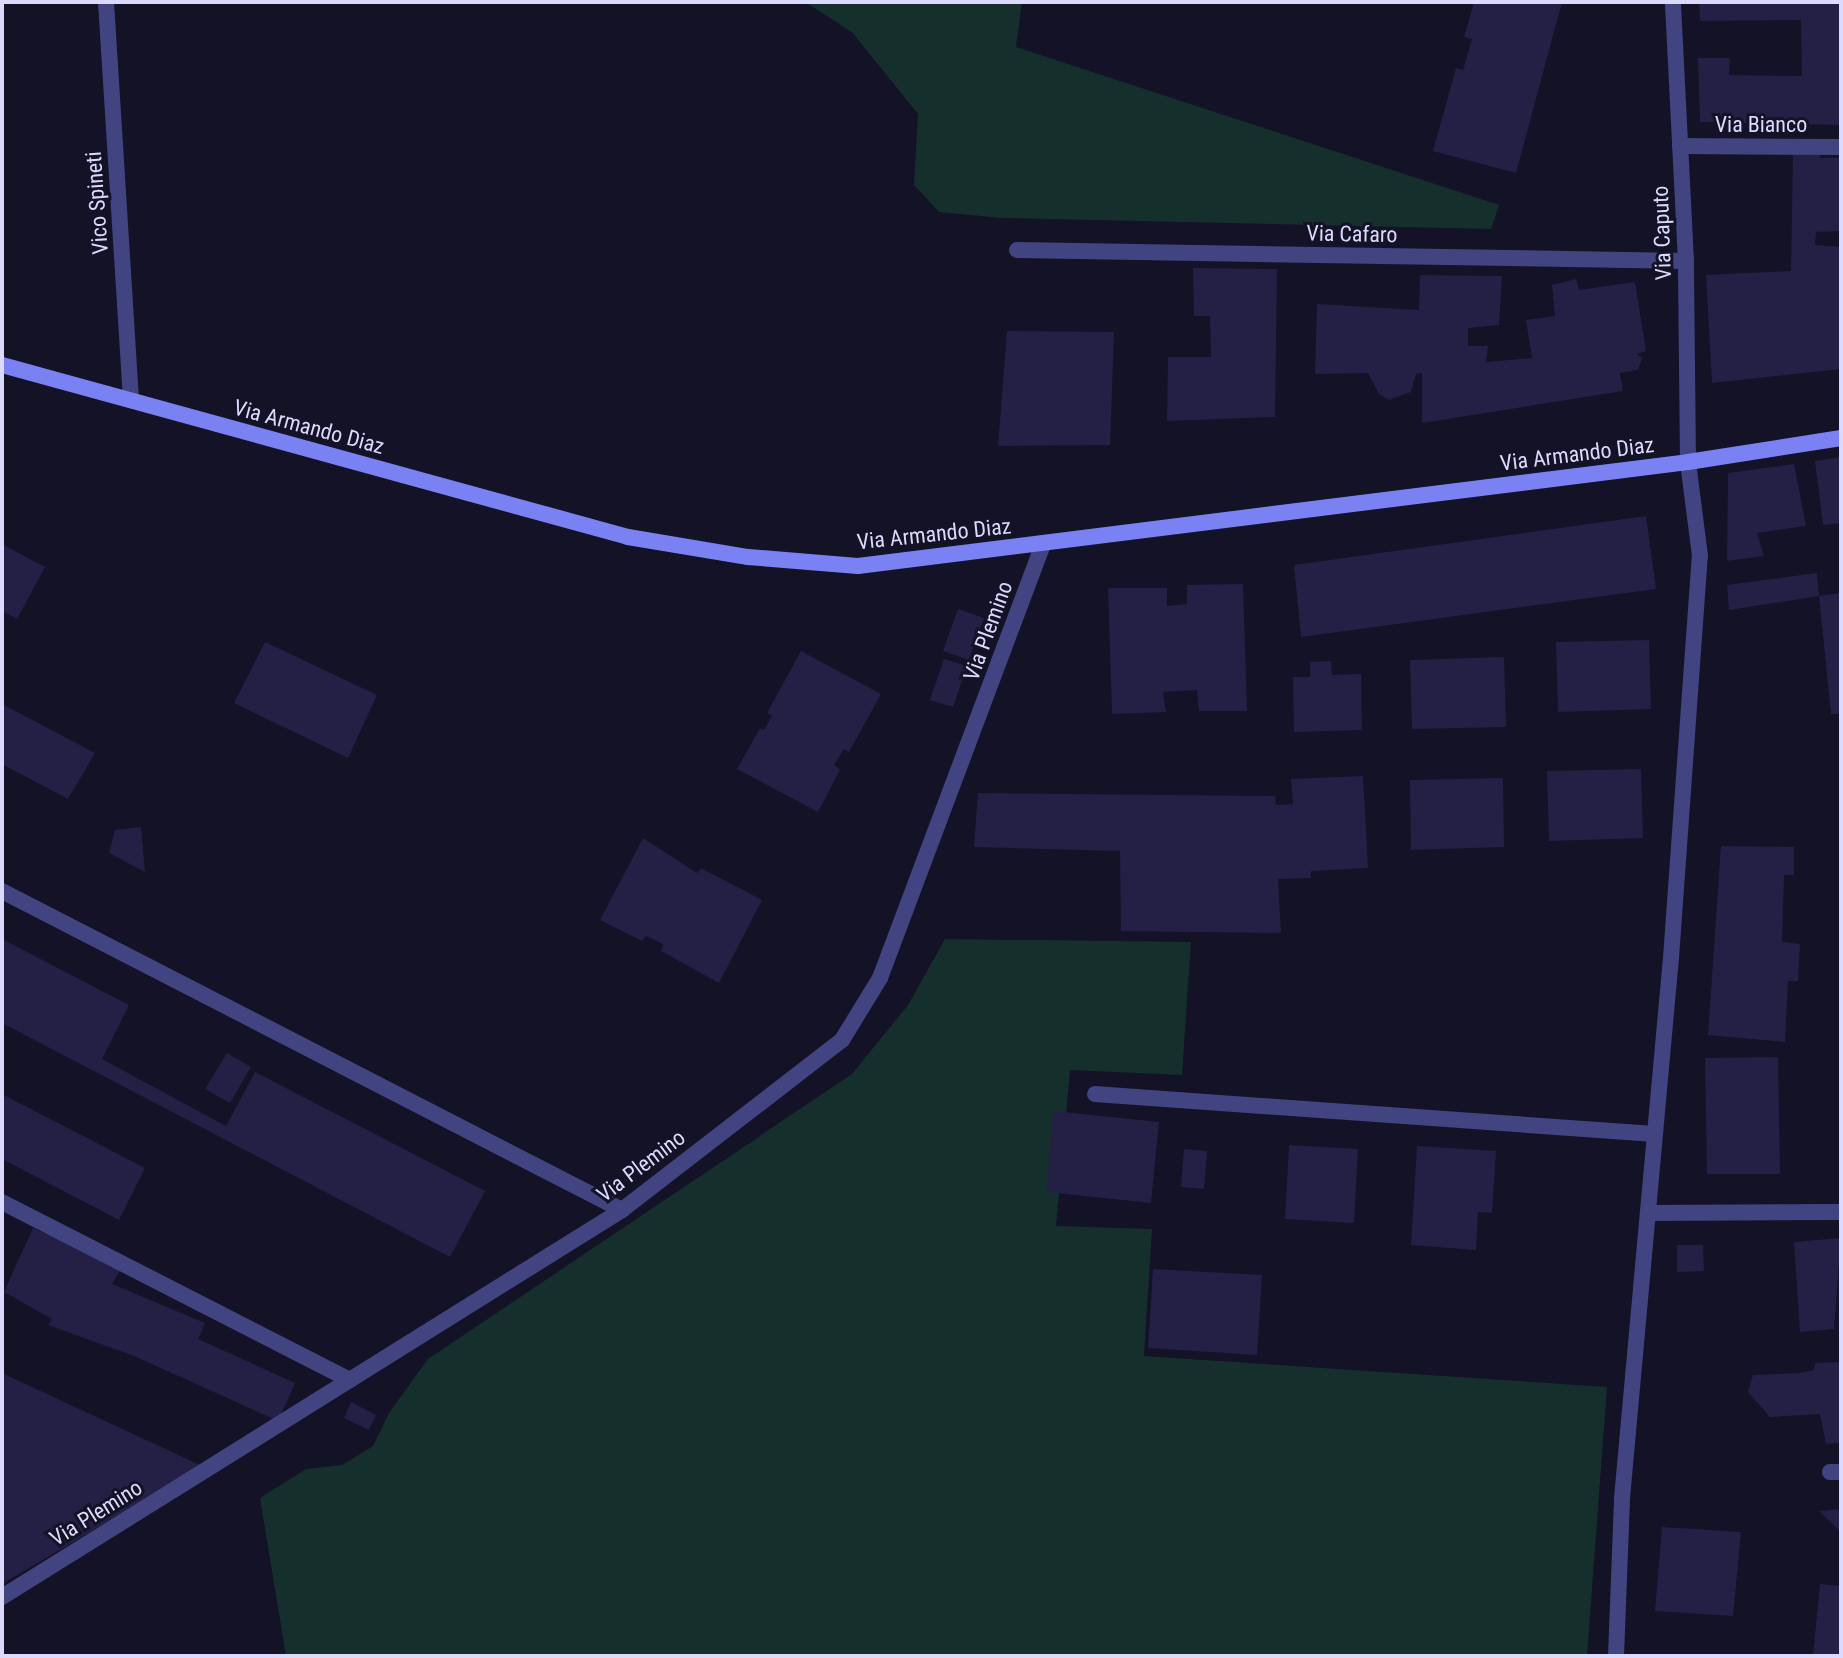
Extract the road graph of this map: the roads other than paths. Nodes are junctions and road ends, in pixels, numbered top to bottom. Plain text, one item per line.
1 (106, 2) edge
2 (1673, 2) edge
3 (1680, 146) junction
4 (1841, 147) edge
5 (1017, 250) dead end
6 (1686, 261) junction
7 (2, 365) edge
8 (131, 400) junction
9 (1841, 438) edge
10 (1688, 462) junction
11 (1043, 544) junction
12 (2, 891) edge
13 (1095, 1094) dead end
14 (1655, 1134) junction
15 (2, 1202) edge
16 (622, 1210) junction
17 (1841, 1212) edge
18 (1648, 1213) junction
19 (350, 1380) junction
20 (2, 1597) edge
21 (1616, 1656) edge

1 - 8 street, Vico Spineti
2 - 3 street, Via Caputo
3 - 4 street, Via Bianco
3 - 6 street, Via Caputo
5 - 6 street, Via Cafaro
6 - 10 street, Via Caputo
7 - 8 street, Via Armando Diaz
8 - 11 street, Via Armando Diaz
9 - 10 street, Via Armando Diaz
10 - 11 street, Via Armando Diaz
10 - 14 street, Via Caputo
11 - 16 street, Via Plemino
12 - 16 street
13 - 14 street
14 - 18 street, Via Caputo
15 - 19 street
16 - 19 street, Via Plemino
17 - 18 street
18 - 21 street, Via Caputo
19 - 20 street, Via Plemino

